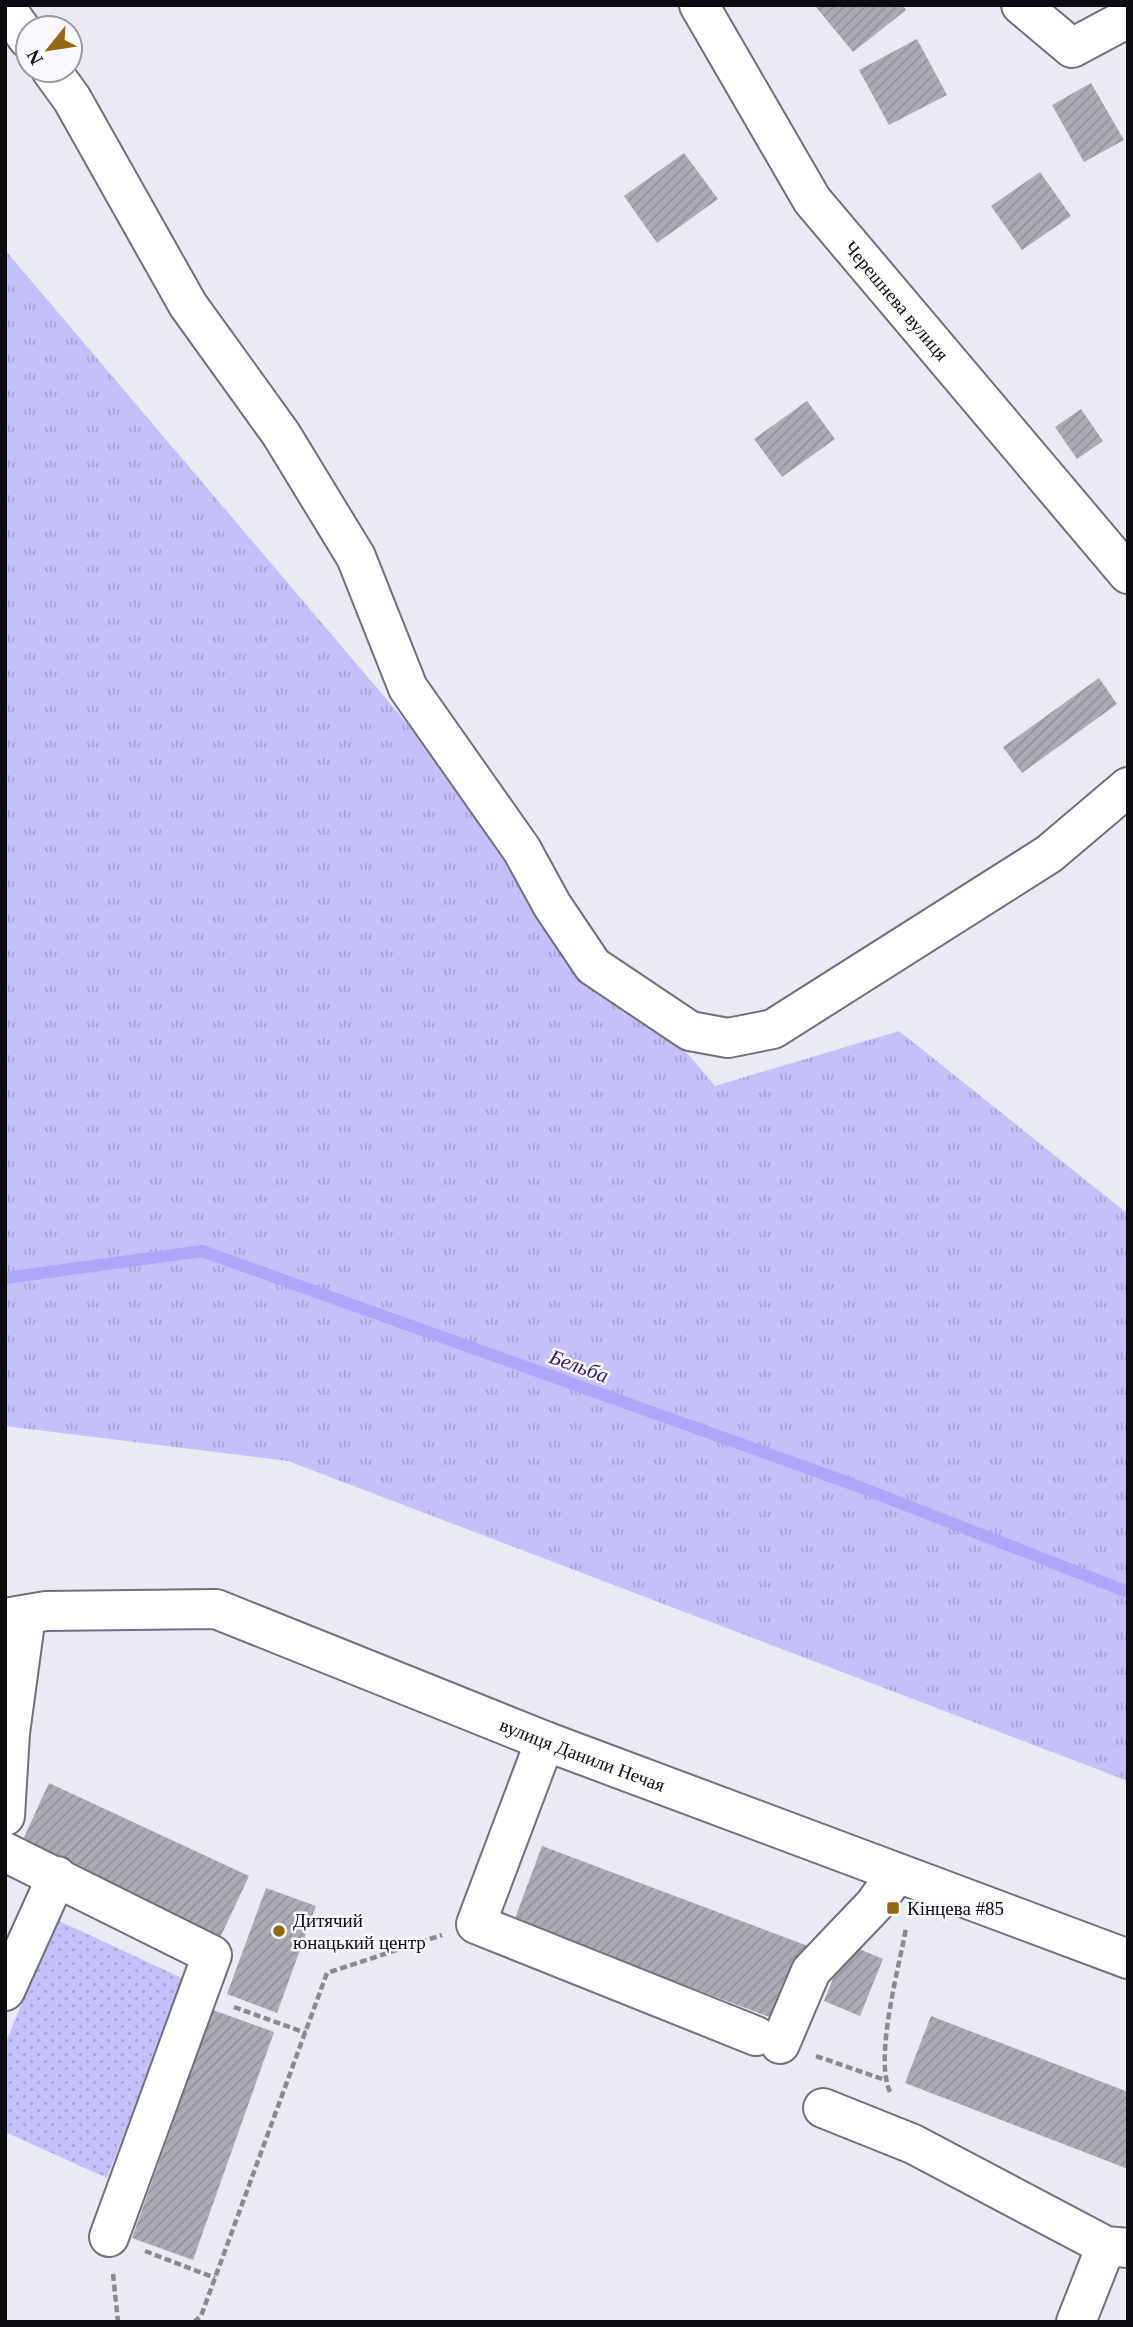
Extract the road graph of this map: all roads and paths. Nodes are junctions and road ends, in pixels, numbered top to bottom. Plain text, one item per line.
1 (699, 5) edge
2 (1021, 5) edge
3 (1128, 18) edge
4 (61, 84) edge
5 (1128, 574) edge
6 (1128, 787) edge
7 (16, 1616) edge
8 (545, 1741) junction
9 (5, 1816) edge
10 (5, 1852) edge
11 (57, 1876) junction
12 (906, 1876) junction
13 (476, 1924) junction
14 (1128, 1959) edge
15 (5, 1991) edge
16 (197, 1994) junction
17 (306, 2032) junction
18 (768, 2040) junction
19 (885, 2080) junction
20 (823, 2108) dead end
21 (913, 2144) junction
22 (109, 2237) junction
23 (1117, 2247) edge
24 (215, 2278) junction
25 (118, 2322) edge
26 (194, 2322) edge
27 (1076, 2322) edge

1 - 5 street, Черешнева вулиця
2 - 3 street
4 - 6 street
7 - 8 street, вулиця Данили Нечая
7 - 9 street
8 - 12 street, вулиця Данили Нечая
8 - 13 street
10 - 11 street
11 - 15 street
11 - 16 street
12 - 14 street, вулиця Данили Нечая
12 - 18 street
12 - 19 path
13 - 17 path
13 - 18 street
16 - 17 path
16 - 22 street
17 - 24 path
18 - 19 path
19 - 21 path
20 - 21 street
21 - 23 street
22 - 24 path
22 - 25 path
23 - 27 street
24 - 26 path

